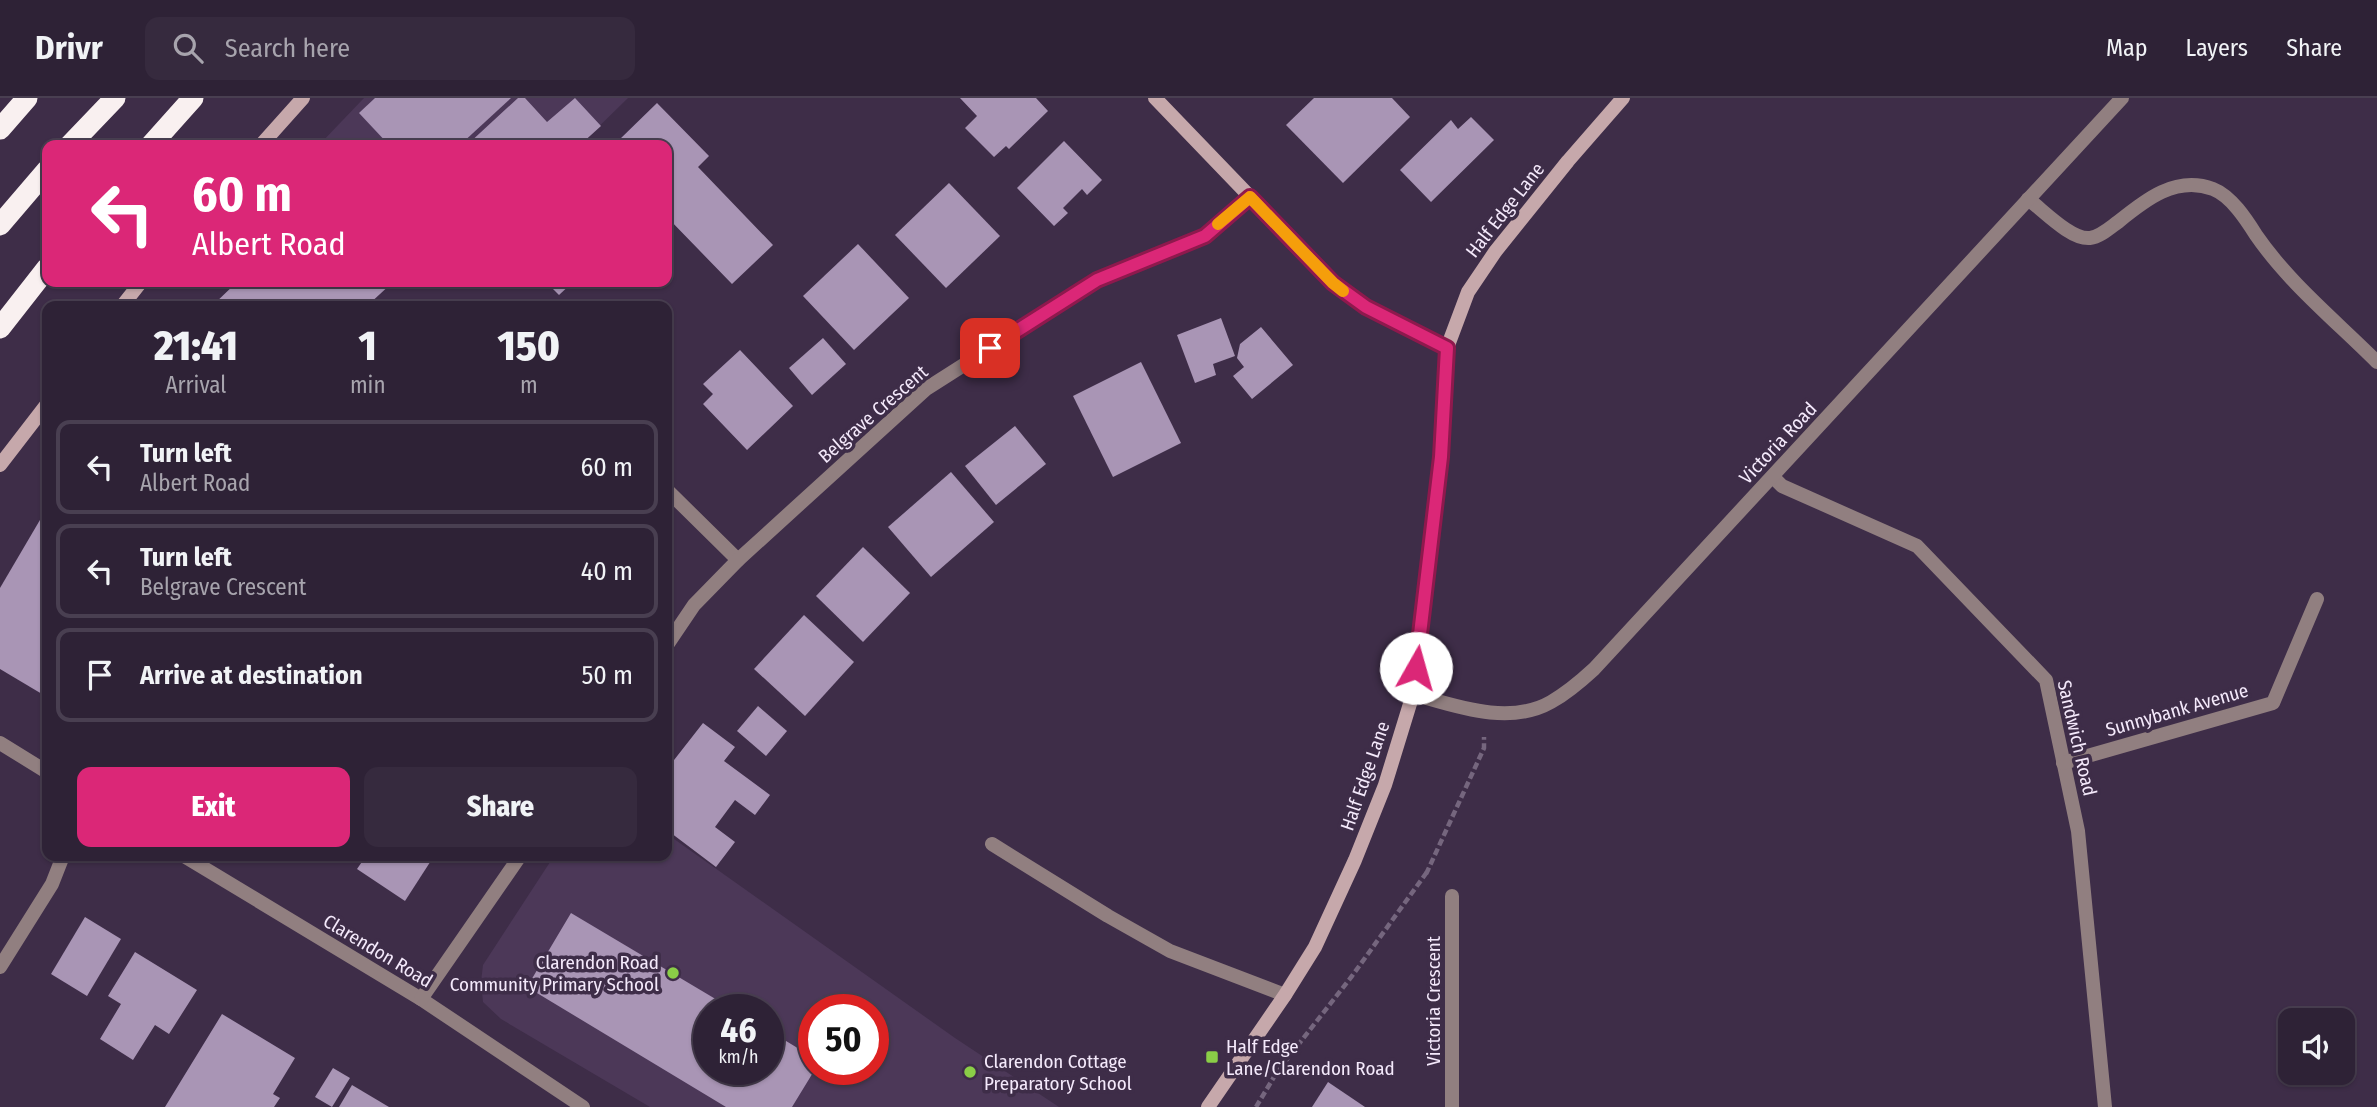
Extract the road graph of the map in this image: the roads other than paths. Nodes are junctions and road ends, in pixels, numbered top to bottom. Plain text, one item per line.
1 (27, 98) edge
2 (115, 98) edge
3 (192, 98) edge
4 (303, 98) edge
5 (1155, 98) edge
6 (1623, 98) edge
7 (2122, 98) edge
8 (0, 129) edge
9 (75, 140) edge
10 (156, 140) edge
11 (265, 140) edge
12 (42, 176) edge
13 (1250, 197) junction
14 (2028, 199) junction
15 (0, 225) edge
16 (42, 274) edge
17 (137, 287) edge
18 (126, 301) edge
19 (0, 328) edge
20 (1447, 348) junction
21 (2377, 362) edge
22 (42, 410) edge
23 (0, 465) edge
24 (1773, 477) junction
25 (672, 495) edge
26 (738, 560) junction
27 (2317, 599) dead end
28 (672, 638) edge
29 (1413, 694) junction
30 (0, 744) edge
31 (2063, 762) junction
32 (42, 769) edge
33 (992, 844) dead end
34 (61, 861) edge
35 (192, 861) edge
36 (517, 861) edge
37 (1452, 896) road end
38 (0, 967) edge
39 (1284, 995) junction
40 (421, 999) junction
41 (583, 1107) edge
42 (1208, 1107) edge
43 (1452, 1107) edge
44 (2105, 1107) edge

1 - 8 highway
2 - 9 highway
3 - 10 highway
4 - 11 main road
5 - 13 main road
6 - 20 main road, Half Edge Lane
7 - 14 street, Victoria Road
12 - 15 highway
13 - 20 main road
13 - 26 street, Belgrave Crescent
14 - 21 street
14 - 24 street, Victoria Road
16 - 19 highway
17 - 18 main road
20 - 29 main road, Half Edge Lane
22 - 23 main road
24 - 29 street, Victoria Road
24 - 31 street, Sandwich Road
25 - 26 street
26 - 28 street, Belgrave Crescent
27 - 31 street, Sunnybank Avenue
29 - 39 main road, Half Edge Lane
30 - 32 street
31 - 44 street, Sandwich Road
33 - 39 street
34 - 38 street
35 - 40 street, Clarendon Road
36 - 40 street
37 - 43 street, Victoria Crescent
39 - 42 main road, Half Edge Lane
40 - 41 street, Clarendon Road

